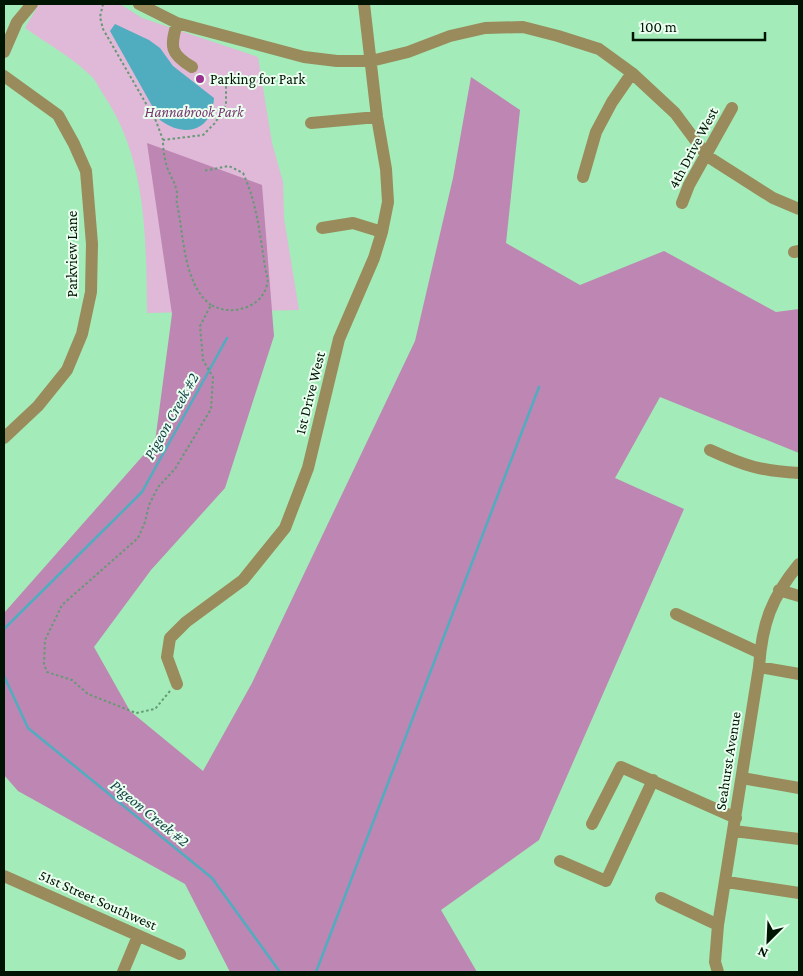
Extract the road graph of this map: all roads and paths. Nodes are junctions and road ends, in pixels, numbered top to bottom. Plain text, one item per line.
1 (32, 4) edge
2 (103, 4) edge
3 (138, 4) edge
4 (364, 4) edge
5 (177, 23) junction
6 (4, 52) edge
7 (371, 61) junction
8 (192, 67) dead end
9 (632, 73) junction
10 (4, 76) edge
11 (212, 77) dead end
12 (732, 108) dead end
13 (377, 117) junction
14 (312, 123) dead end
15 (163, 140) junction
16 (707, 156) junction
17 (204, 171) dead end
18 (583, 177) dead end
19 (682, 203) dead end
20 (799, 209) edge
21 (322, 228) dead end
22 (382, 232) junction
23 (210, 305) junction
24 (4, 438) edge
25 (710, 450) dead end
26 (799, 473) edge
27 (799, 564) edge
28 (779, 590) junction
29 (799, 596) edge
30 (676, 614) dead end
31 (760, 653) junction
32 (759, 668) junction
33 (799, 674) edge
34 (177, 684) joint
35 (742, 778) junction
36 (653, 780) junction
37 (799, 788) edge
38 (592, 824) dead end
39 (735, 824) junction
40 (799, 839) edge
41 (560, 861) dead end
42 (4, 876) edge
43 (727, 882) junction
44 (799, 893) edge
45 (661, 898) dead end
46 (718, 925) junction
47 (138, 936) junction
48 (180, 954) dead end
49 (123, 972) edge
50 (718, 972) edge

1 - 6 street
2 - 15 path
3 - 5 street
4 - 7 street, 1st Drive West
5 - 7 street
5 - 8 street
7 - 9 street
7 - 13 street, 1st Drive West
9 - 16 street
9 - 18 street
10 - 24 street, Parkview Lane
11 - 15 path
12 - 16 street, 4th Drive West
13 - 14 street
13 - 22 street, 1st Drive West
15 - 23 path
16 - 19 street, 4th Drive West
16 - 20 street
17 - 23 path
21 - 22 street
22 - 34 street, 1st Drive West
23 - 34 path
25 - 26 street
27 - 28 street, Seahurst Avenue
28 - 29 street
28 - 31 street, Seahurst Avenue
30 - 31 street
31 - 32 street, Seahurst Avenue
32 - 33 street
32 - 35 street, Seahurst Avenue
35 - 37 street
35 - 39 street, Seahurst Avenue
36 - 38 street
36 - 39 street
36 - 41 street
39 - 40 street
39 - 43 street, Seahurst Avenue
42 - 47 street, 51st Street Southwest
43 - 44 street
43 - 46 street, Seahurst Avenue
45 - 46 street
46 - 50 street, Seahurst Avenue
47 - 48 street, 51st Street Southwest
47 - 49 street

